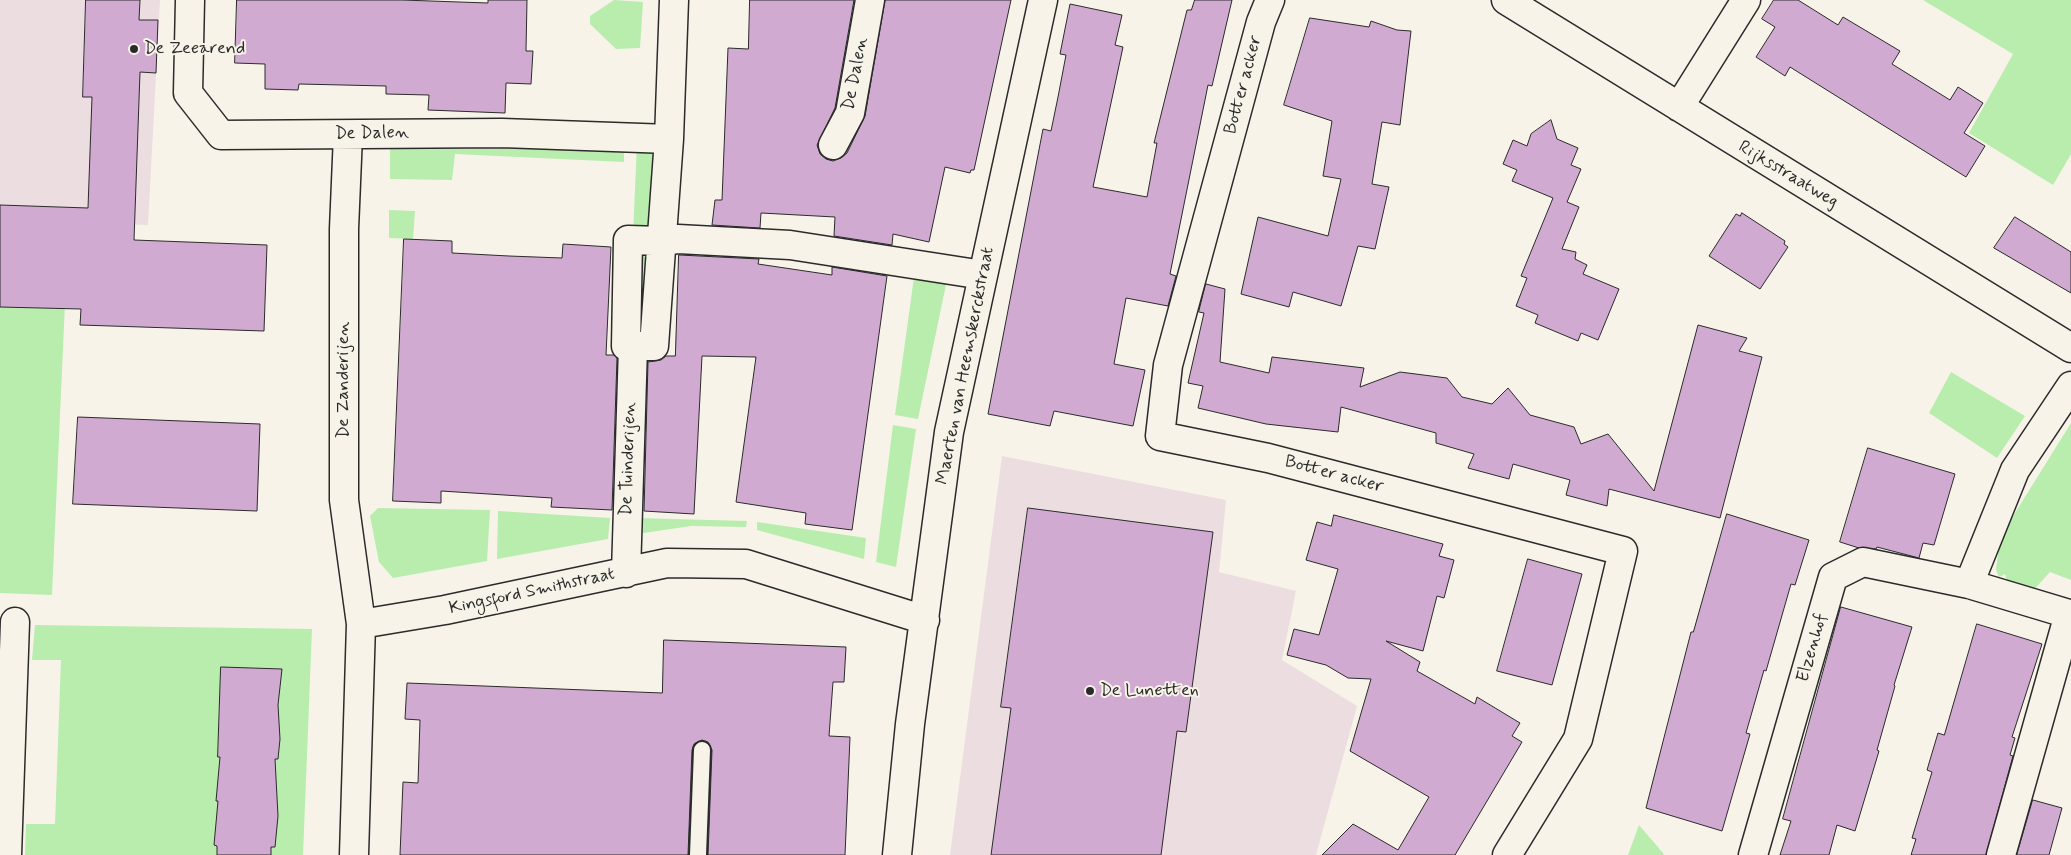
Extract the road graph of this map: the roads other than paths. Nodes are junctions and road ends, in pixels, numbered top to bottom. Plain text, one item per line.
1 (190, 0) edge
2 (674, 0) edge
3 (870, 0) edge
4 (1043, 0) edge
5 (1270, 0) edge
6 (1506, 0) edge
7 (1746, 0) edge
8 (1679, 107) junction
9 (348, 135) junction
10 (669, 139) junction
11 (833, 145) dead end
12 (662, 241) junction
13 (982, 275) junction
14 (633, 346) junction
15 (2071, 348) edge
16 (2071, 386) edge
17 (626, 573) junction
18 (1969, 584) junction
19 (924, 620) junction
20 (15, 622) dead end
21 (361, 624) junction
22 (702, 750) dead end
23 (7, 855) edge
24 (354, 855) edge
25 (698, 855) edge
26 (897, 855) edge
27 (1507, 855) edge
28 (1753, 855) edge
29 (2001, 855) edge

1 - 9 street, De Dalen
2 - 10 street
3 - 11 street, De Dalen
4 - 13 street, Maerten van Heemskerckstraat
5 - 27 street, Botter acker
6 - 8 street, Rijksstraatweg
7 - 8 street
8 - 15 street, Rijksstraatweg
9 - 10 street, De Dalen
9 - 21 street, De Zanderijen
10 - 12 street
12 - 13 street
12 - 14 street
12 - 14 street, De Tuinderijen
13 - 19 street, Maerten van Heemskerckstraat
14 - 17 street, De Tuinderijen
16 - 18 street
17 - 19 street, Kingsford Smithstraat
17 - 21 street, Kingsford Smithstraat
18 - 28 street, Elzenhof
18 - 29 street, Elzenhof
19 - 26 street, Maerten van Heemskerckstraat
20 - 23 street
21 - 24 street
22 - 25 lane

